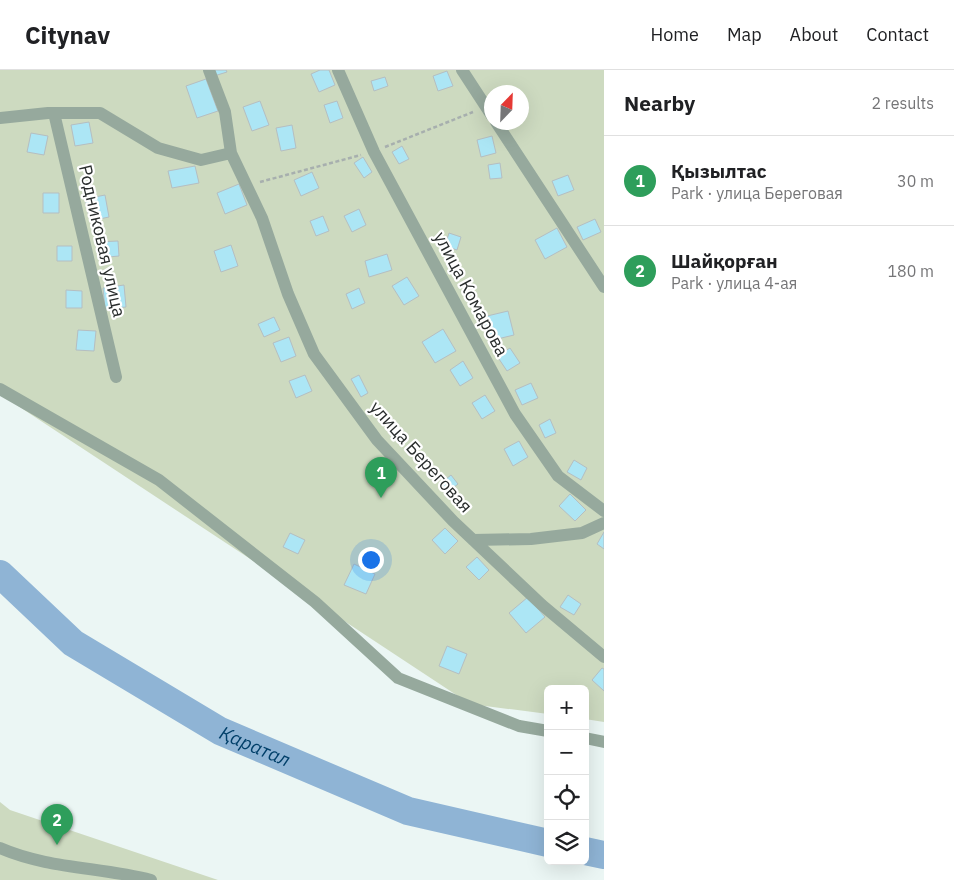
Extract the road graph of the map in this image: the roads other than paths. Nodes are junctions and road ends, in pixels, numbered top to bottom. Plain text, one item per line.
1 (209, 70) edge
2 (338, 70) edge
3 (462, 70) edge
4 (484, 104) edge
5 (54, 113) junction
6 (0, 118) edge
7 (501, 130) edge
8 (231, 153) junction
9 (604, 287) edge
10 (116, 377) dead end
11 (0, 389) edge
12 (604, 511) edge
13 (604, 523) edge
14 (473, 540) junction
15 (604, 657) edge
16 (544, 730) edge
17 (589, 739) edge
18 (604, 742) edge
19 (0, 848) edge
20 (129, 877) edge
21 (151, 880) edge

1 - 8 street, улица Береговая
2 - 12 street, улица Комарова
3 - 4 street
5 - 6 street
5 - 8 street
5 - 10 street, Родниковая улица
7 - 9 street
8 - 14 street, улица Береговая
11 - 16 street
13 - 14 street
14 - 15 street, улица Береговая
17 - 18 street
19 - 20 street
20 - 21 street

